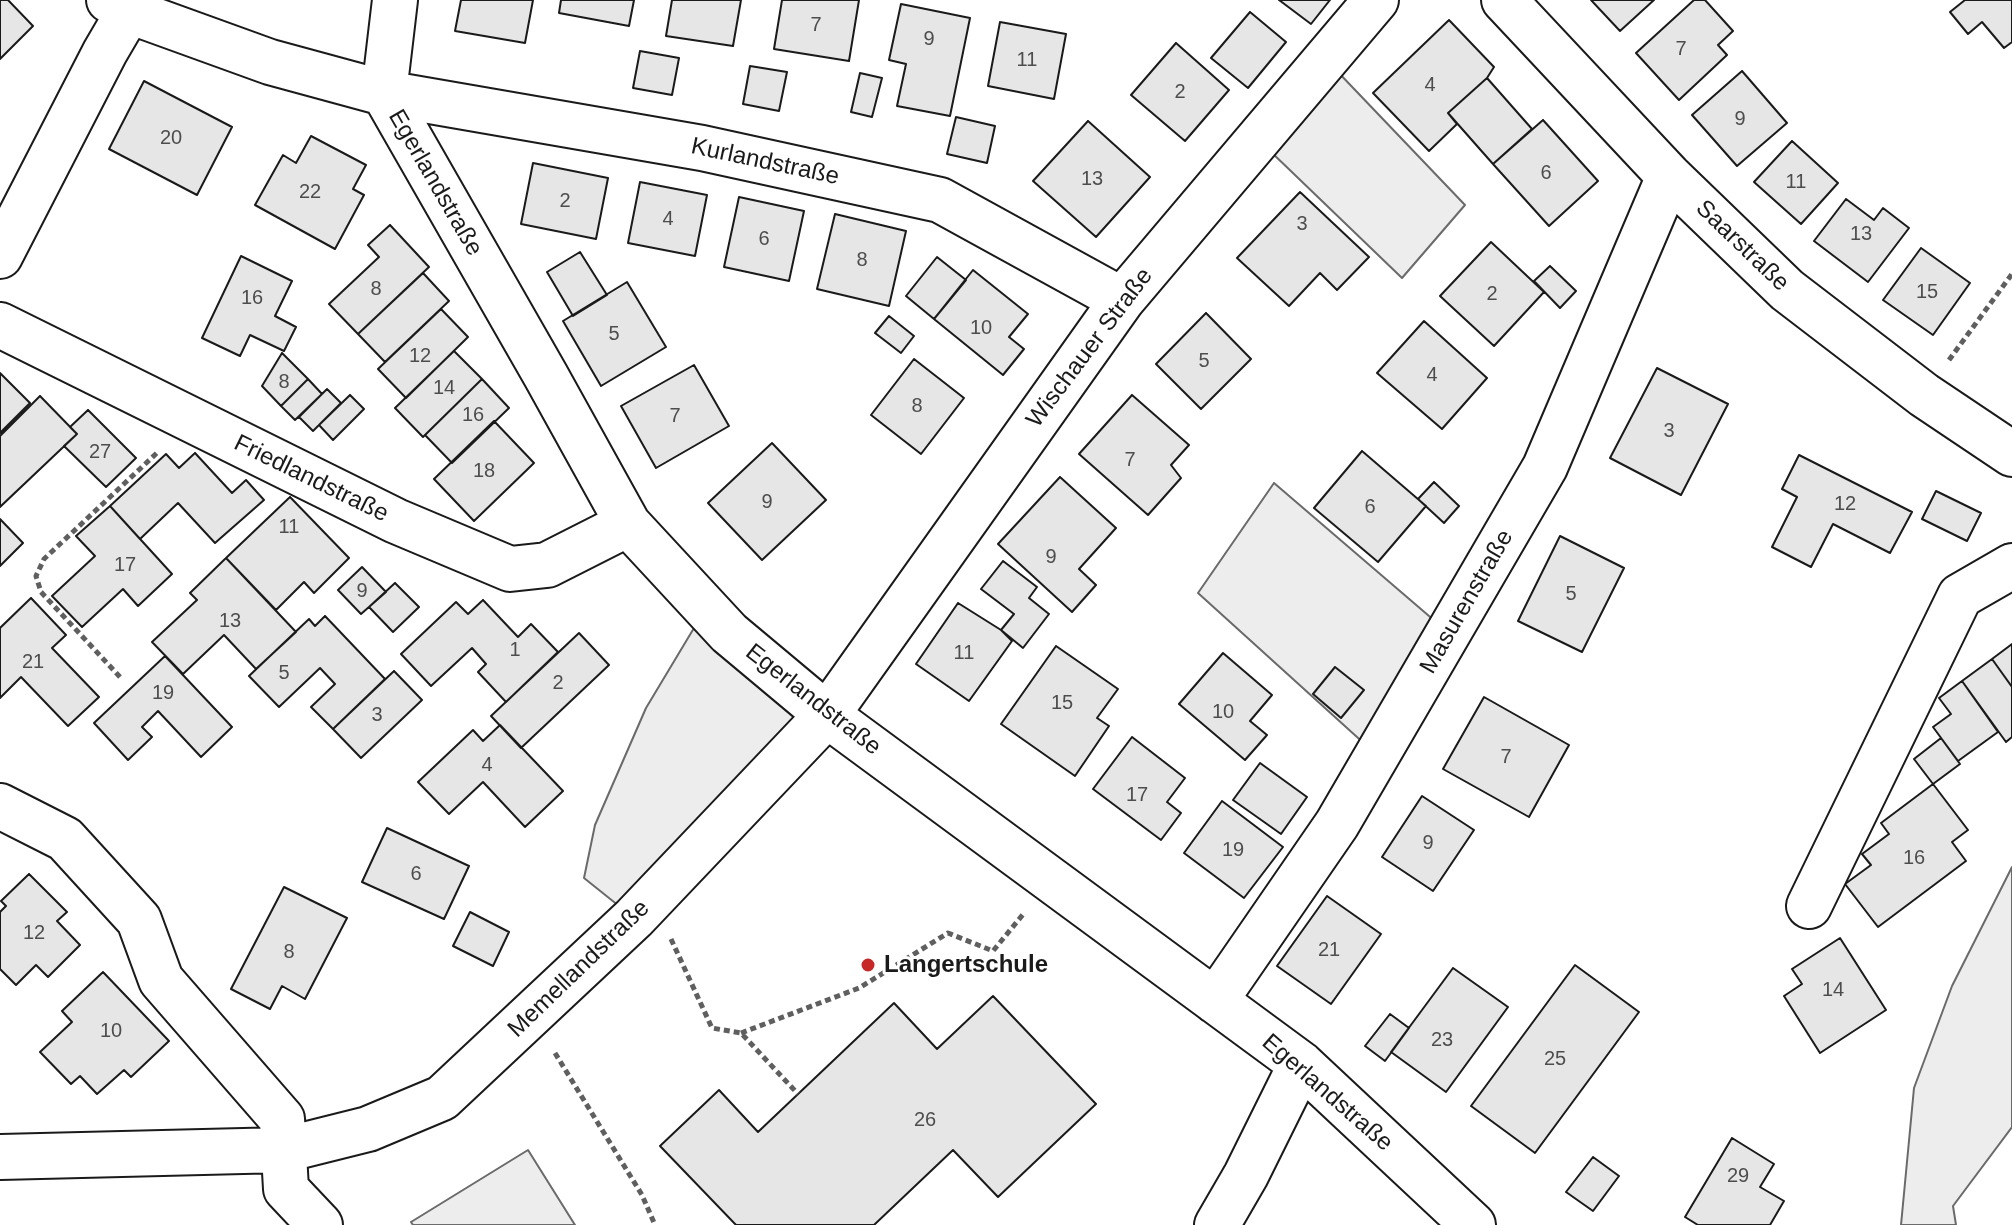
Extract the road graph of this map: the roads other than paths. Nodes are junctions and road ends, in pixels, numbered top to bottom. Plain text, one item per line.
1 (395, 0) edge
2 (1376, 0) edge
3 (1504, 0) edge
4 (119, 6) edge
5 (384, 93) junction
6 (1669, 176) junction
7 (0, 256) edge
8 (1122, 300) junction
9 (0, 325) edge
10 (2012, 454) edge
11 (628, 524) junction
12 (2012, 566) edge
13 (827, 715) junction
14 (0, 806) edge
15 (1809, 906) dead end
16 (1215, 1001) junction
17 (1301, 1064) junction
18 (284, 1150) junction
19 (0, 1157) edge
20 (320, 1225) edge
21 (1217, 1225) edge
22 (1473, 1225) edge

1 - 5 street, Egerlandstraße
2 - 8 street, Wischauer Straße
3 - 6 street, Saarstraße
4 - 5 street
4 - 7 street
5 - 8 street, Kurlandstraße
5 - 11 street, Egerlandstraße
6 - 10 street, Saarstraße
6 - 16 street, Masurenstraße
8 - 13 street, Wischauer Straße
9 - 11 street, Friedlandstraße
11 - 13 street, Egerlandstraße
12 - 15 street
13 - 16 street, Egerlandstraße
13 - 18 street, Memellandstraße
14 - 18 street
16 - 17 street, Egerlandstraße
17 - 21 street
17 - 22 street, Egerlandstraße
18 - 19 street, Memellandstraße
18 - 20 street

